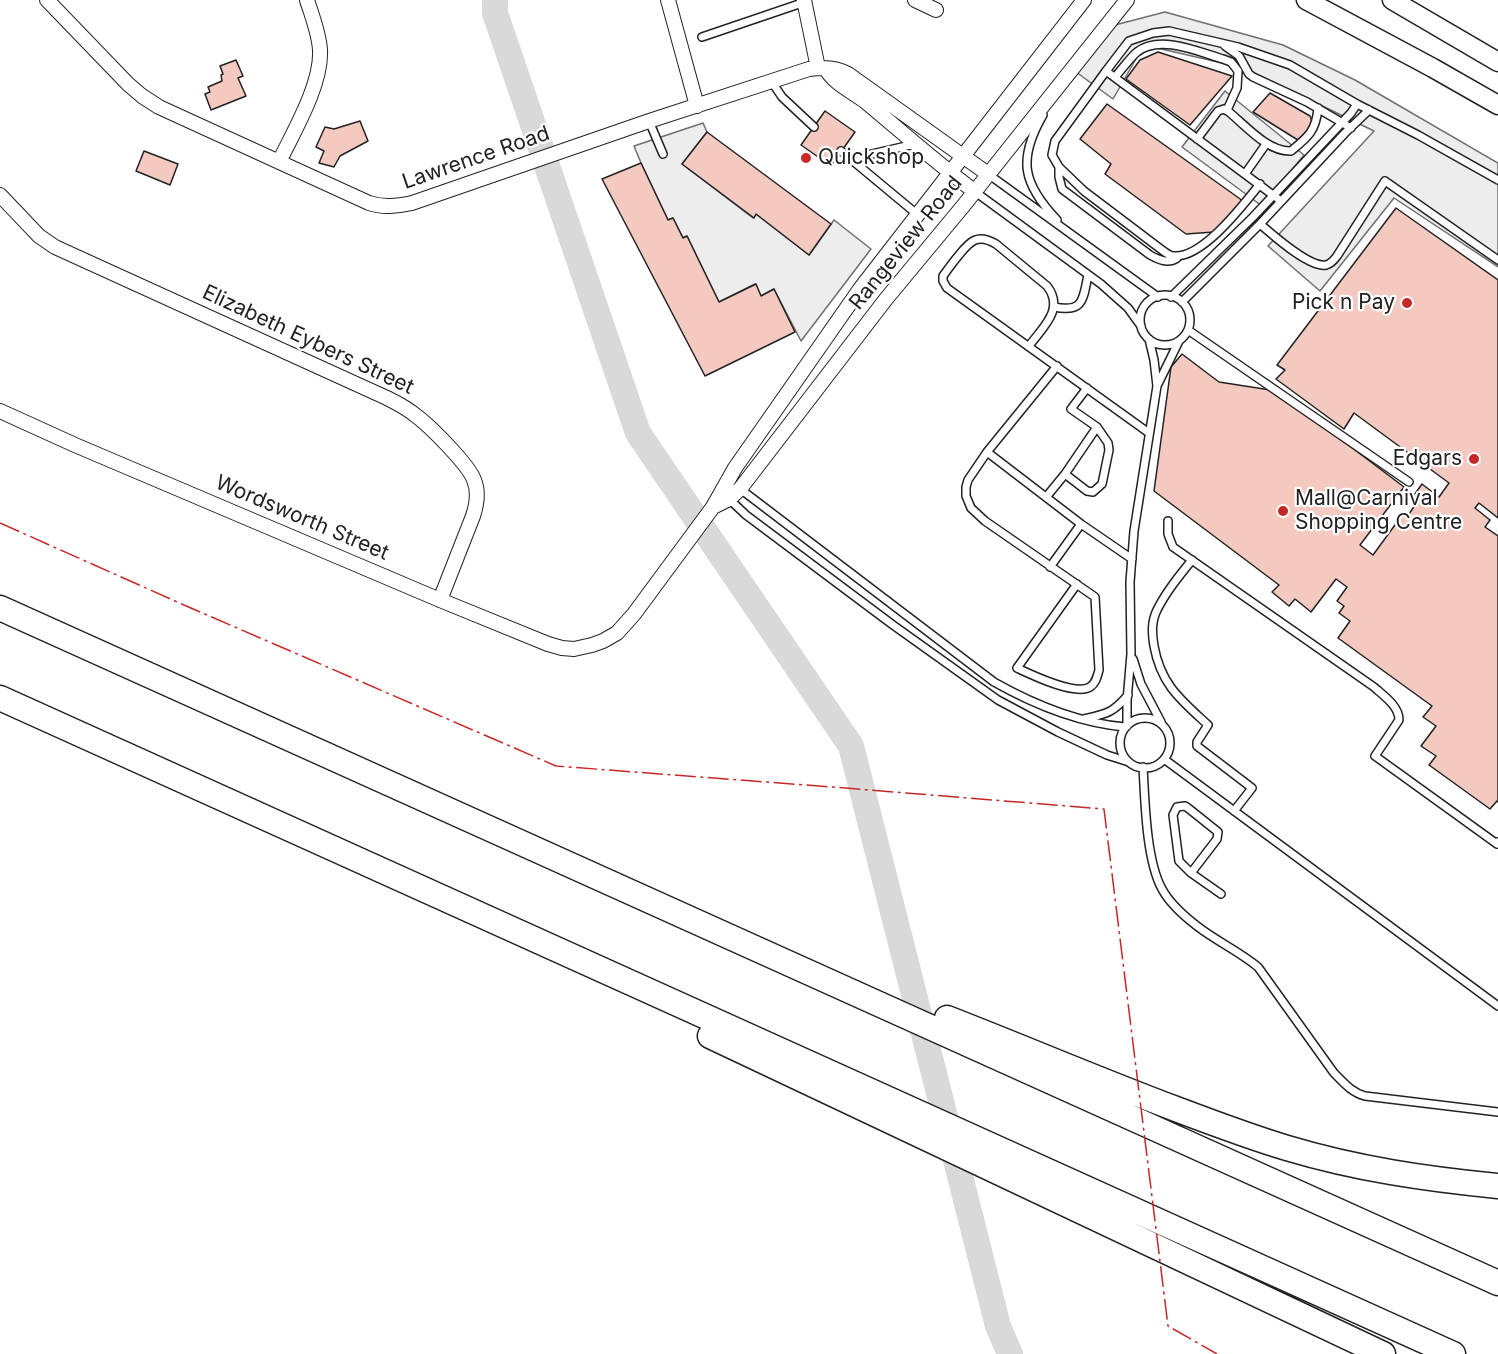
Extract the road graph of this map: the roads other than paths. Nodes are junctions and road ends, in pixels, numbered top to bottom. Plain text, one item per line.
1 (46, 0) edge
2 (307, 0) edge
3 (668, 0) edge
4 (915, 0) edge
5 (1084, 0) edge
6 (1127, 0) edge
7 (1306, 0) edge
8 (1392, 0) edge
9 (805, 1) edge
10 (936, 10) dead end
11 (1158, 32) junction
12 (702, 37) dead end
13 (1168, 43) junction
14 (1220, 43) junction
15 (1498, 62) edge
16 (822, 68) junction
17 (1106, 71) junction
18 (1115, 77) junction
19 (1062, 81) junction
20 (772, 82) junction
21 (1357, 104) junction
22 (1498, 105) edge
23 (697, 106) junction
24 (1318, 108) junction
25 (1227, 110) junction
26 (1369, 110) junction
27 (649, 121) junction
28 (1341, 122) junction
29 (814, 127) dead end
30 (1351, 128) junction
31 (1197, 139) junction
32 (915, 144) junction
33 (1266, 144) junction
34 (842, 151) dead end
35 (663, 154) dead end
36 (963, 156) junction
37 (850, 159) junction
38 (279, 162) junction
39 (1059, 167) junction
40 (950, 173) junction
41 (988, 174) junction
42 (1245, 174) junction
43 (1498, 180) edge
44 (1260, 184) junction
45 (974, 191) junction
46 (1273, 194) junction
47 (0, 195) edge
48 (1281, 201) junction
49 (918, 215) junction
50 (1260, 224) junction
51 (1071, 233) junction
52 (1180, 256) junction
53 (1498, 260) edge
54 (1088, 275) junction
55 (1158, 297) junction
56 (1171, 297) junction
57 (1182, 302) junction
58 (1054, 307) junction
59 (1141, 326) junction
60 (1188, 330) junction
61 (1149, 339) junction
62 (1179, 341) junction
63 (1029, 346) junction
64 (1057, 366) junction
65 (1157, 386) junction
66 (1087, 388) junction
67 (0, 411) edge
68 (1097, 427) junction
69 (1149, 433) junction
70 (987, 452) junction
71 (1065, 474) junction
72 (729, 478) junction
73 (1409, 482) dead end
74 (740, 489) junction
75 (725, 495) junction
76 (1047, 496) junction
77 (1168, 521) dead end
78 (1081, 524) junction
79 (1132, 559) junction
80 (1192, 560) junction
81 (1050, 567) junction
82 (1077, 584) junction
83 (440, 600) junction
84 (0, 608) edge
85 (592, 645) joint
86 (1131, 654) junction
87 (1128, 695) junction
88 (0, 698) edge
89 (1082, 719) junction
90 (1126, 726) junction
91 (1165, 728) junction
92 (102, 744) junction
93 (1164, 759) junction
94 (1129, 762) junction
95 (1143, 767) junction
96 (1234, 811) junction
97 (1498, 842) edge
98 (1191, 873) junction
99 (1221, 894) dead end
100 (1498, 1006) edge
101 (948, 1027) junction
102 (1498, 1112) edge
103 (1498, 1186) edge
104 (1210, 1273) junction
105 (1498, 1283) edge
106 (1365, 1354) edge
107 (1383, 1354) edge
108 (1453, 1354) edge

1 - 38 street, Lawrence Road
2 - 38 street
3 - 23 street
4 - 10 street
5 - 36 street, Rangeview Road
6 - 19 street, Rangeview Road
7 - 22 main road
8 - 15 main road
9 - 12 lane
9 - 16 street
11 - 13 lane
11 - 14 lane
11 - 17 lane
13 - 18 lane
13 - 25 lane
14 - 21 lane
14 - 24 lane
16 - 20 street, Lawrence Road
16 - 32 street
16 - 36 street
17 - 18 lane
17 - 39 lane
18 - 31 lane
19 - 41 street, Rangeview Road
19 - 51 lane
20 - 23 street, Lawrence Road
20 - 29 lane
21 - 26 lane
21 - 28 lane
23 - 27 street, Lawrence Road
24 - 28 lane
24 - 33 lane
25 - 31 lane
25 - 33 lane
26 - 30 lane
26 - 43 lane
27 - 35 lane
27 - 38 street, Lawrence Road
28 - 30 lane
28 - 46 lane
30 - 48 lane
31 - 42 lane
32 - 37 lane
32 - 40 street
33 - 42 lane
34 - 37 lane
36 - 40 street, Rangeview Road
36 - 41 street
37 - 49 lane
39 - 52 lane
39 - 52 lane
40 - 45 street
40 - 49 street, Rangeview Road
41 - 45 street, Rangeview Road
41 - 51 lane
42 - 44 lane
44 - 46 lane
44 - 52 lane
45 - 54 lane
45 - 74 street, Rangeview Road
46 - 48 lane
46 - 56 lane
47 - 83 street, Elizabeth Eybers Street
48 - 50 lane
49 - 72 street, Rangeview Road
50 - 53 lane
50 - 57 lane
51 - 55 lane
54 - 58 lane
54 - 59 lane
55 - 56 lane
55 - 59 lane
56 - 57 lane
57 - 60 lane
58 - 63 lane
58 - 63 lane
59 - 61 lane
60 - 62 lane
60 - 73 lane
61 - 62 lane
61 - 65 lane
62 - 65 lane
63 - 64 lane
64 - 66 lane
64 - 70 lane
65 - 69 lane
66 - 68 lane
66 - 69 lane
67 - 83 street, Wordsworth Street
68 - 71 lane
68 - 71 lane
69 - 79 lane
70 - 76 lane
70 - 81 lane
71 - 76 lane
72 - 74 lane
72 - 75 street, Rangeview Road
74 - 75 street, Rangeview Road
74 - 89 lane
75 - 85 street, Rangeview Road
75 - 94 lane
76 - 78 lane
77 - 80 lane
78 - 79 lane
78 - 81 lane
79 - 86 lane
80 - 96 lane
80 - 97 lane
81 - 82 lane
82 - 82 lane
83 - 85 street, Wordsworth Street
84 - 101 highway
86 - 87 lane
86 - 91 lane
87 - 89 lane
87 - 90 lane
88 - 92 highway
89 - 90 lane
90 - 91 lane
90 - 94 lane
91 - 93 lane
92 - 104 highway
92 - 108 highway
93 - 95 lane
93 - 96 lane
94 - 95 lane
95 - 102 lane
96 - 100 lane
98 - 98 lane
98 - 99 lane
101 - 103 highway
101 - 105 highway
104 - 106 highway
104 - 107 highway

